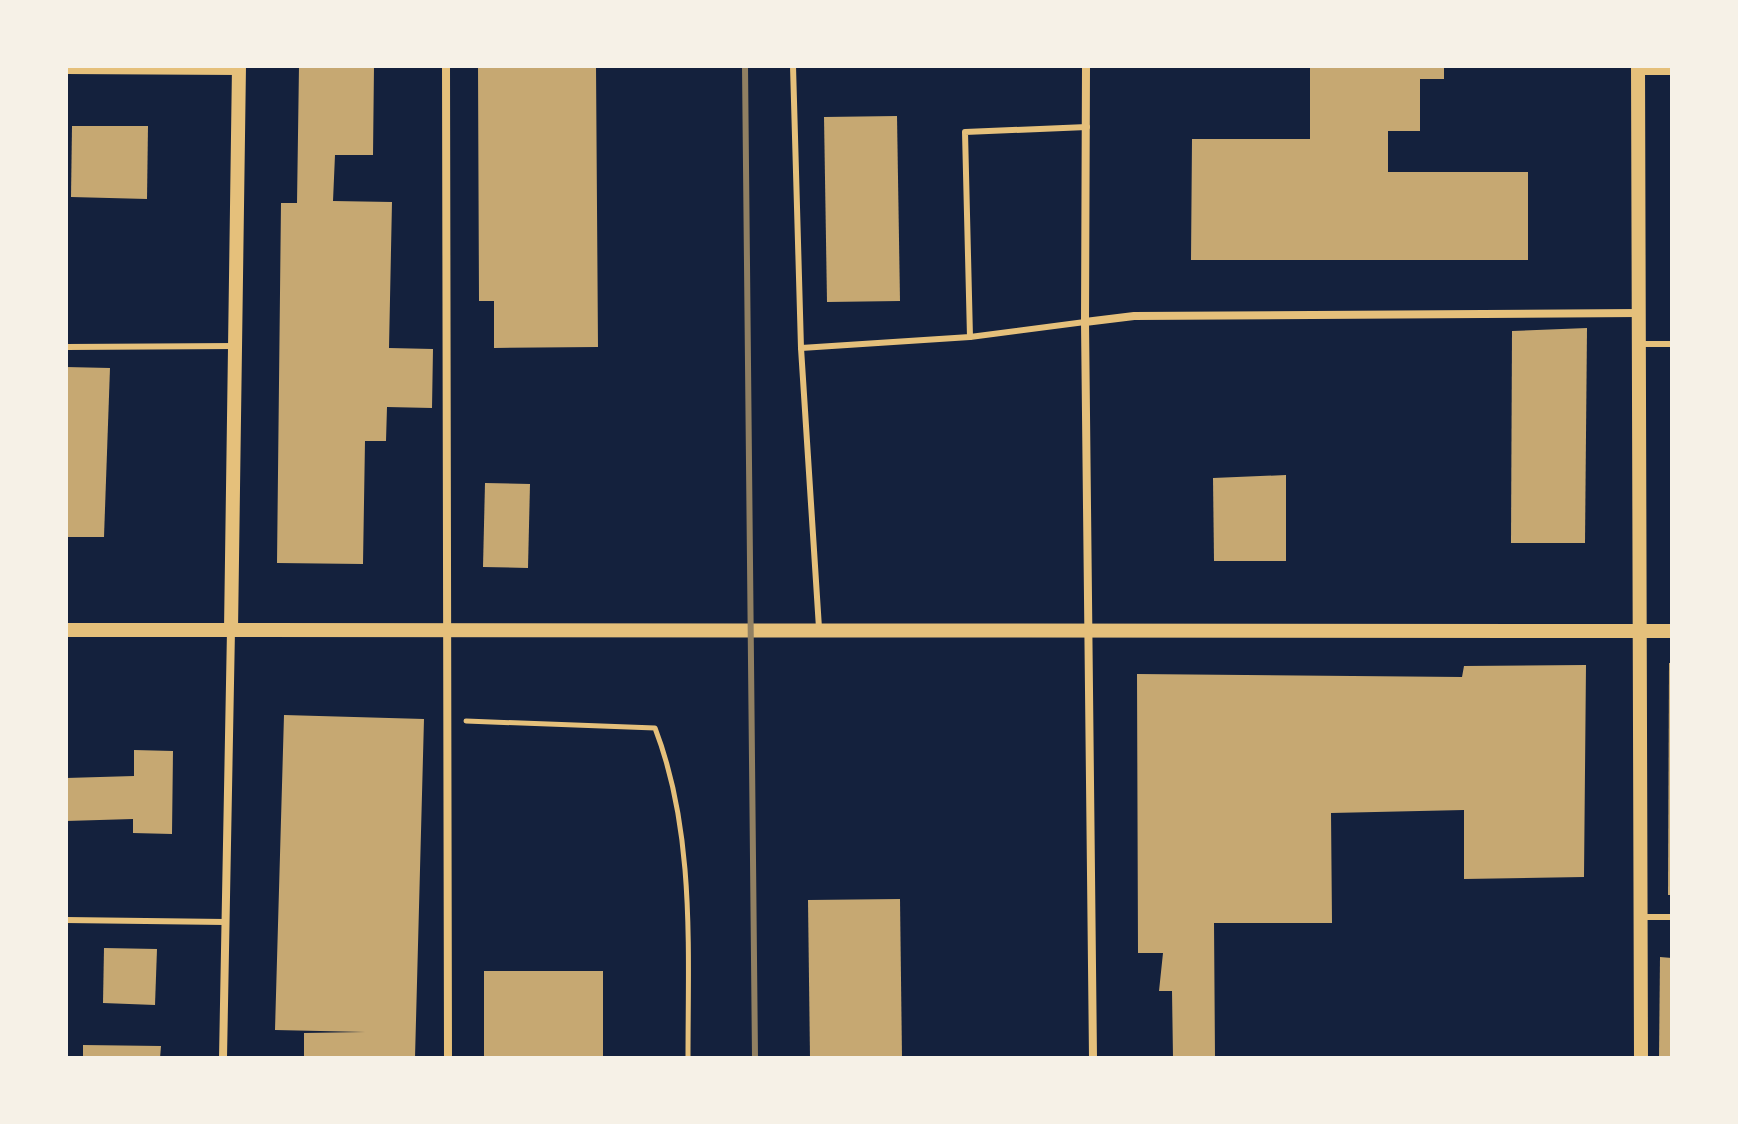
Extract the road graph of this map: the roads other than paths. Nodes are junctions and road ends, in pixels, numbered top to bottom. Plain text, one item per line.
1 (446, 66) edge
2 (793, 66) edge
3 (1086, 66) edge
4 (1638, 67) edge
5 (1672, 68) edge
6 (239, 69) edge
7 (66, 70) edge
8 (1087, 127) junction
9 (1639, 313) junction
10 (1085, 322) junction
11 (970, 337) junction
12 (1639, 344) junction
13 (1672, 344) edge
14 (235, 346) junction
15 (66, 347) edge
16 (801, 348) junction
17 (66, 630) edge
18 (231, 630) junction
19 (449, 631) junction
20 (1090, 631) junction
21 (1640, 631) junction
22 (1672, 631) edge
23 (819, 632) junction
24 (1641, 917) junction
25 (1672, 917) edge
26 (66, 920) edge
27 (225, 922) junction
28 (223, 1058) edge
29 (448, 1058) edge
30 (1093, 1058) edge
31 (1641, 1058) edge

1 - 19 street
2 - 16 lane
3 - 8 street
4 - 5 street
4 - 9 street
6 - 7 street
6 - 14 street
8 - 10 street
8 - 11 lane
9 - 10 street
9 - 12 street
10 - 11 lane
10 - 20 street
11 - 16 lane
12 - 13 lane
12 - 21 street
14 - 15 lane
14 - 18 street
16 - 23 lane
17 - 18 street
18 - 19 street
18 - 27 street
19 - 23 street
19 - 29 street
20 - 21 street
20 - 23 street
20 - 30 street
21 - 22 street
21 - 24 street
24 - 25 lane
24 - 31 street
26 - 27 lane
27 - 28 street

